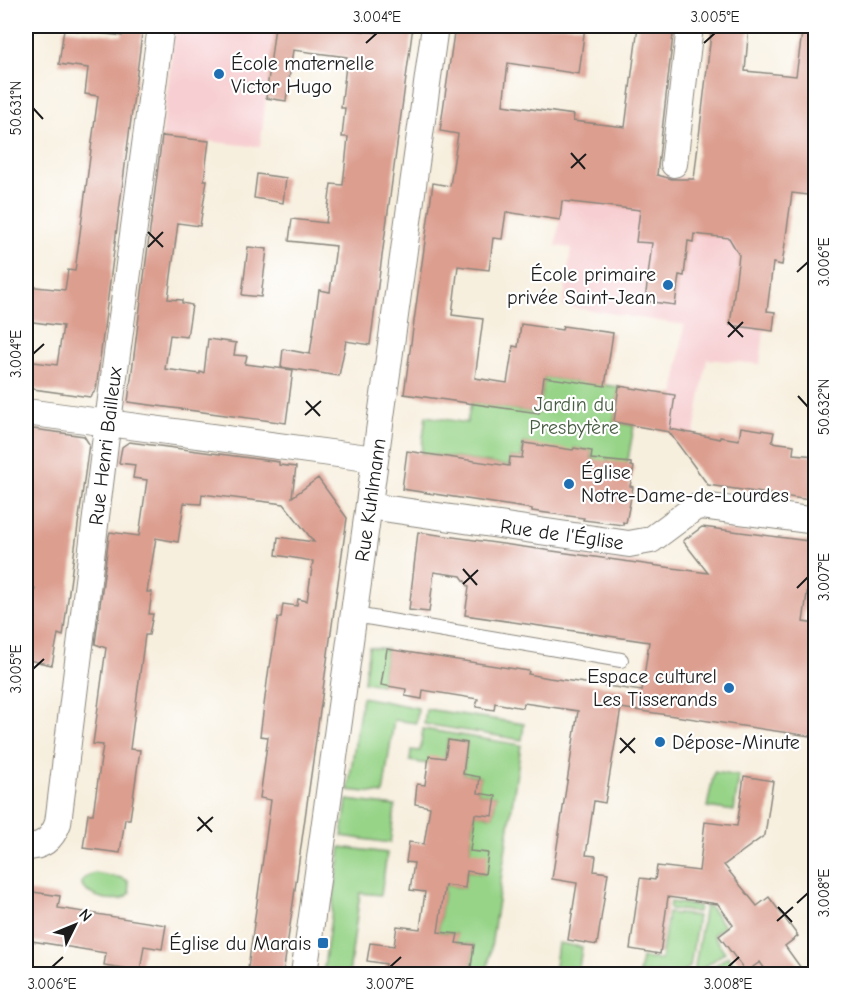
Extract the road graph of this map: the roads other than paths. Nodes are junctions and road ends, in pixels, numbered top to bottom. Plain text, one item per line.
1 (161, 26) edge
2 (435, 26) edge
3 (690, 26) edge
4 (674, 164) dead end
5 (26, 412) edge
6 (108, 424) junction
7 (375, 459) junction
8 (369, 506) junction
9 (816, 521) edge
10 (355, 615) junction
11 (621, 660) dead end
12 (26, 847) edge
13 (304, 975) edge

1 - 6 street, Rue Henri Bailleux
2 - 7 street, Rue Kuhlmann
3 - 4 street
5 - 6 street
6 - 7 street
6 - 12 street, Rue Henri Bailleux
7 - 8 street, Rue Kuhlmann
8 - 9 street, Rue de l'Église
8 - 10 street, Rue Kuhlmann
10 - 11 lane
10 - 13 street, Rue Kuhlmann

